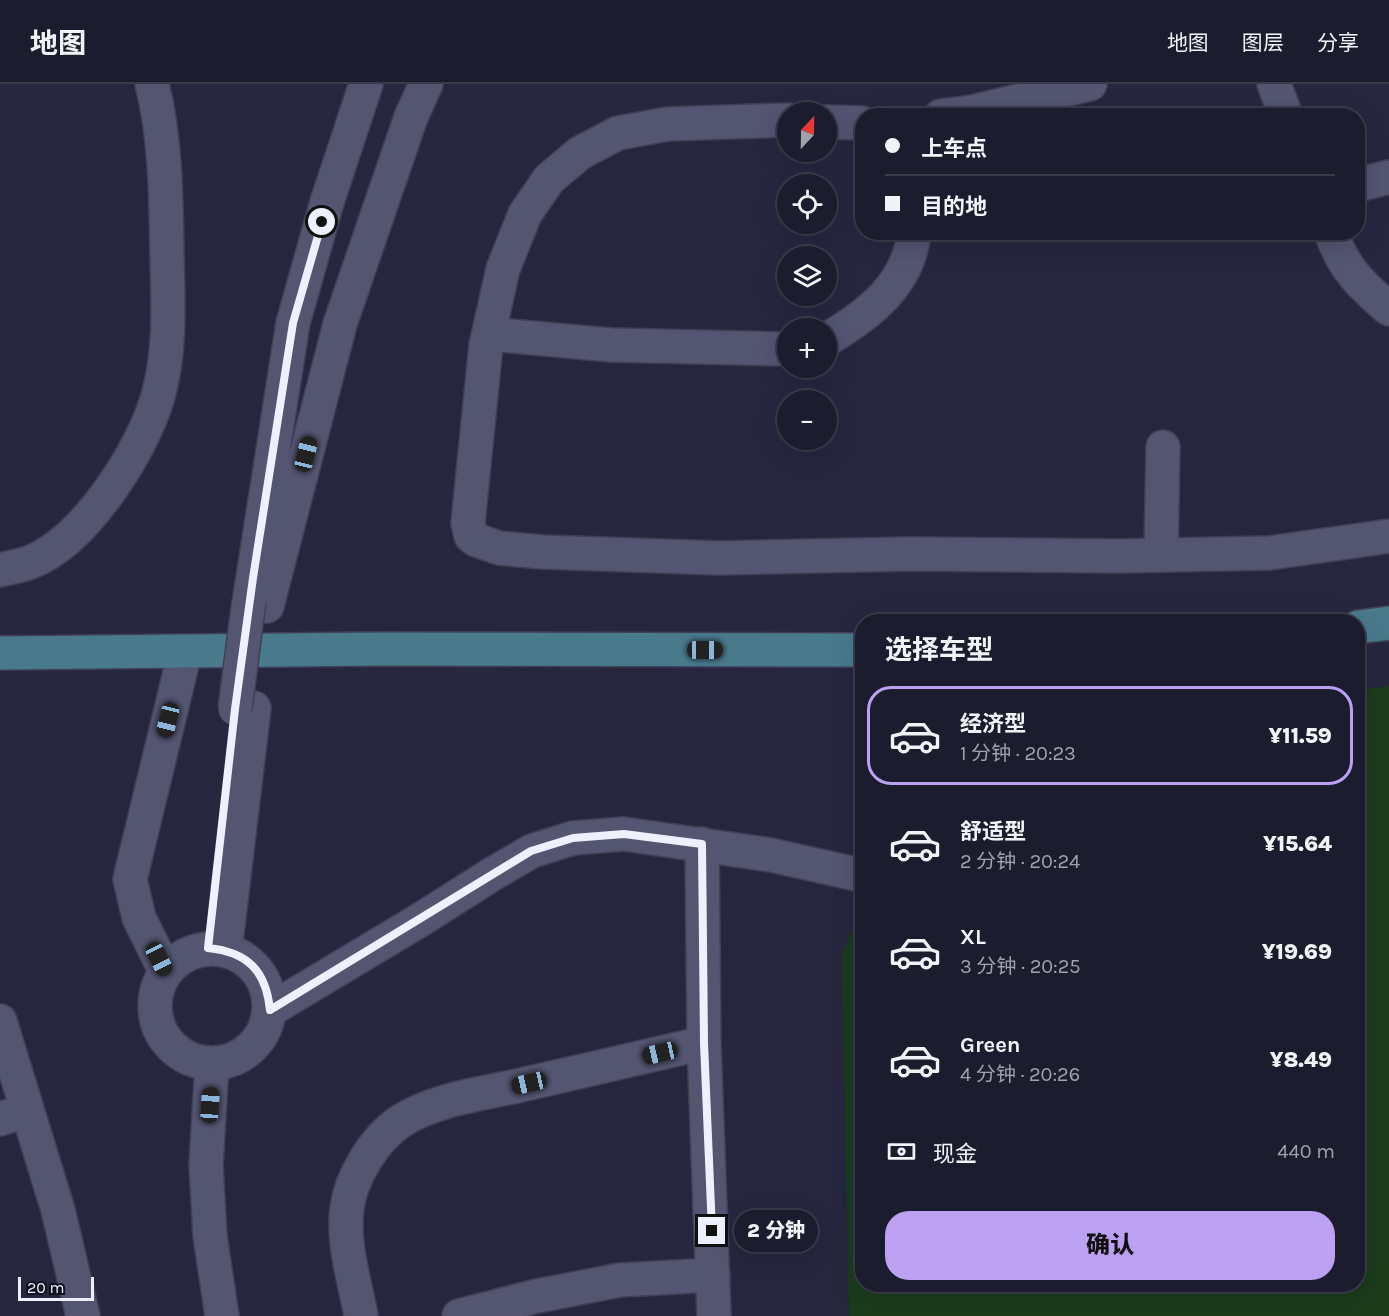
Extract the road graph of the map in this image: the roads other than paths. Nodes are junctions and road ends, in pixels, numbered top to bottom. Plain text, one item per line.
1 (152, 84) edge
2 (366, 84) edge
3 (426, 84) edge
4 (1090, 84) edge
5 (1274, 84) edge
6 (1050, 89) edge
7 (984, 108) edge
8 (1283, 108) edge
9 (777, 120) edge
10 (837, 122) edge
11 (855, 123) edge
12 (1389, 177) edge
13 (1365, 183) edge
14 (911, 240) edge
15 (1334, 240) edge
16 (1389, 309) edge
17 (837, 333) edge
18 (489, 334) junction
19 (777, 349) edge
20 (1163, 447) dead end
21 (1389, 536) edge
22 (1161, 555) junction
23 (0, 570) edge
24 (258, 603) junction
25 (1389, 623) edge
26 (1365, 626) edge
27 (855, 650) edge
28 (0, 652) edge
29 (185, 652) junction
30 (702, 844) junction
31 (855, 874) edge
32 (216, 949) junction
33 (166, 972) junction
34 (270, 1010) junction
35 (0, 1021) edge
36 (704, 1043) junction
37 (212, 1064) junction
38 (13, 1114) edge
39 (713, 1275) junction
40 (83, 1316) edge
41 (222, 1316) edge
42 (362, 1316) edge
43 (459, 1316) edge
44 (714, 1316) edge

1 - 23 street
2 - 24 street
3 - 24 street
4 - 6 street
5 - 8 street
6 - 7 street
9 - 18 street
10 - 11 street
12 - 13 street
14 - 17 street
15 - 16 street
18 - 19 street
18 - 22 street
20 - 22 street
21 - 22 street
24 - 32 street
25 - 26 main road
27 - 29 main road
28 - 29 main road
29 - 33 street
30 - 31 street
30 - 34 street
30 - 36 street
32 - 33 street
32 - 34 street
33 - 37 street
34 - 37 street
35 - 38 street
36 - 39 street
36 - 42 street
37 - 41 street
38 - 40 street
39 - 43 street
39 - 44 street

